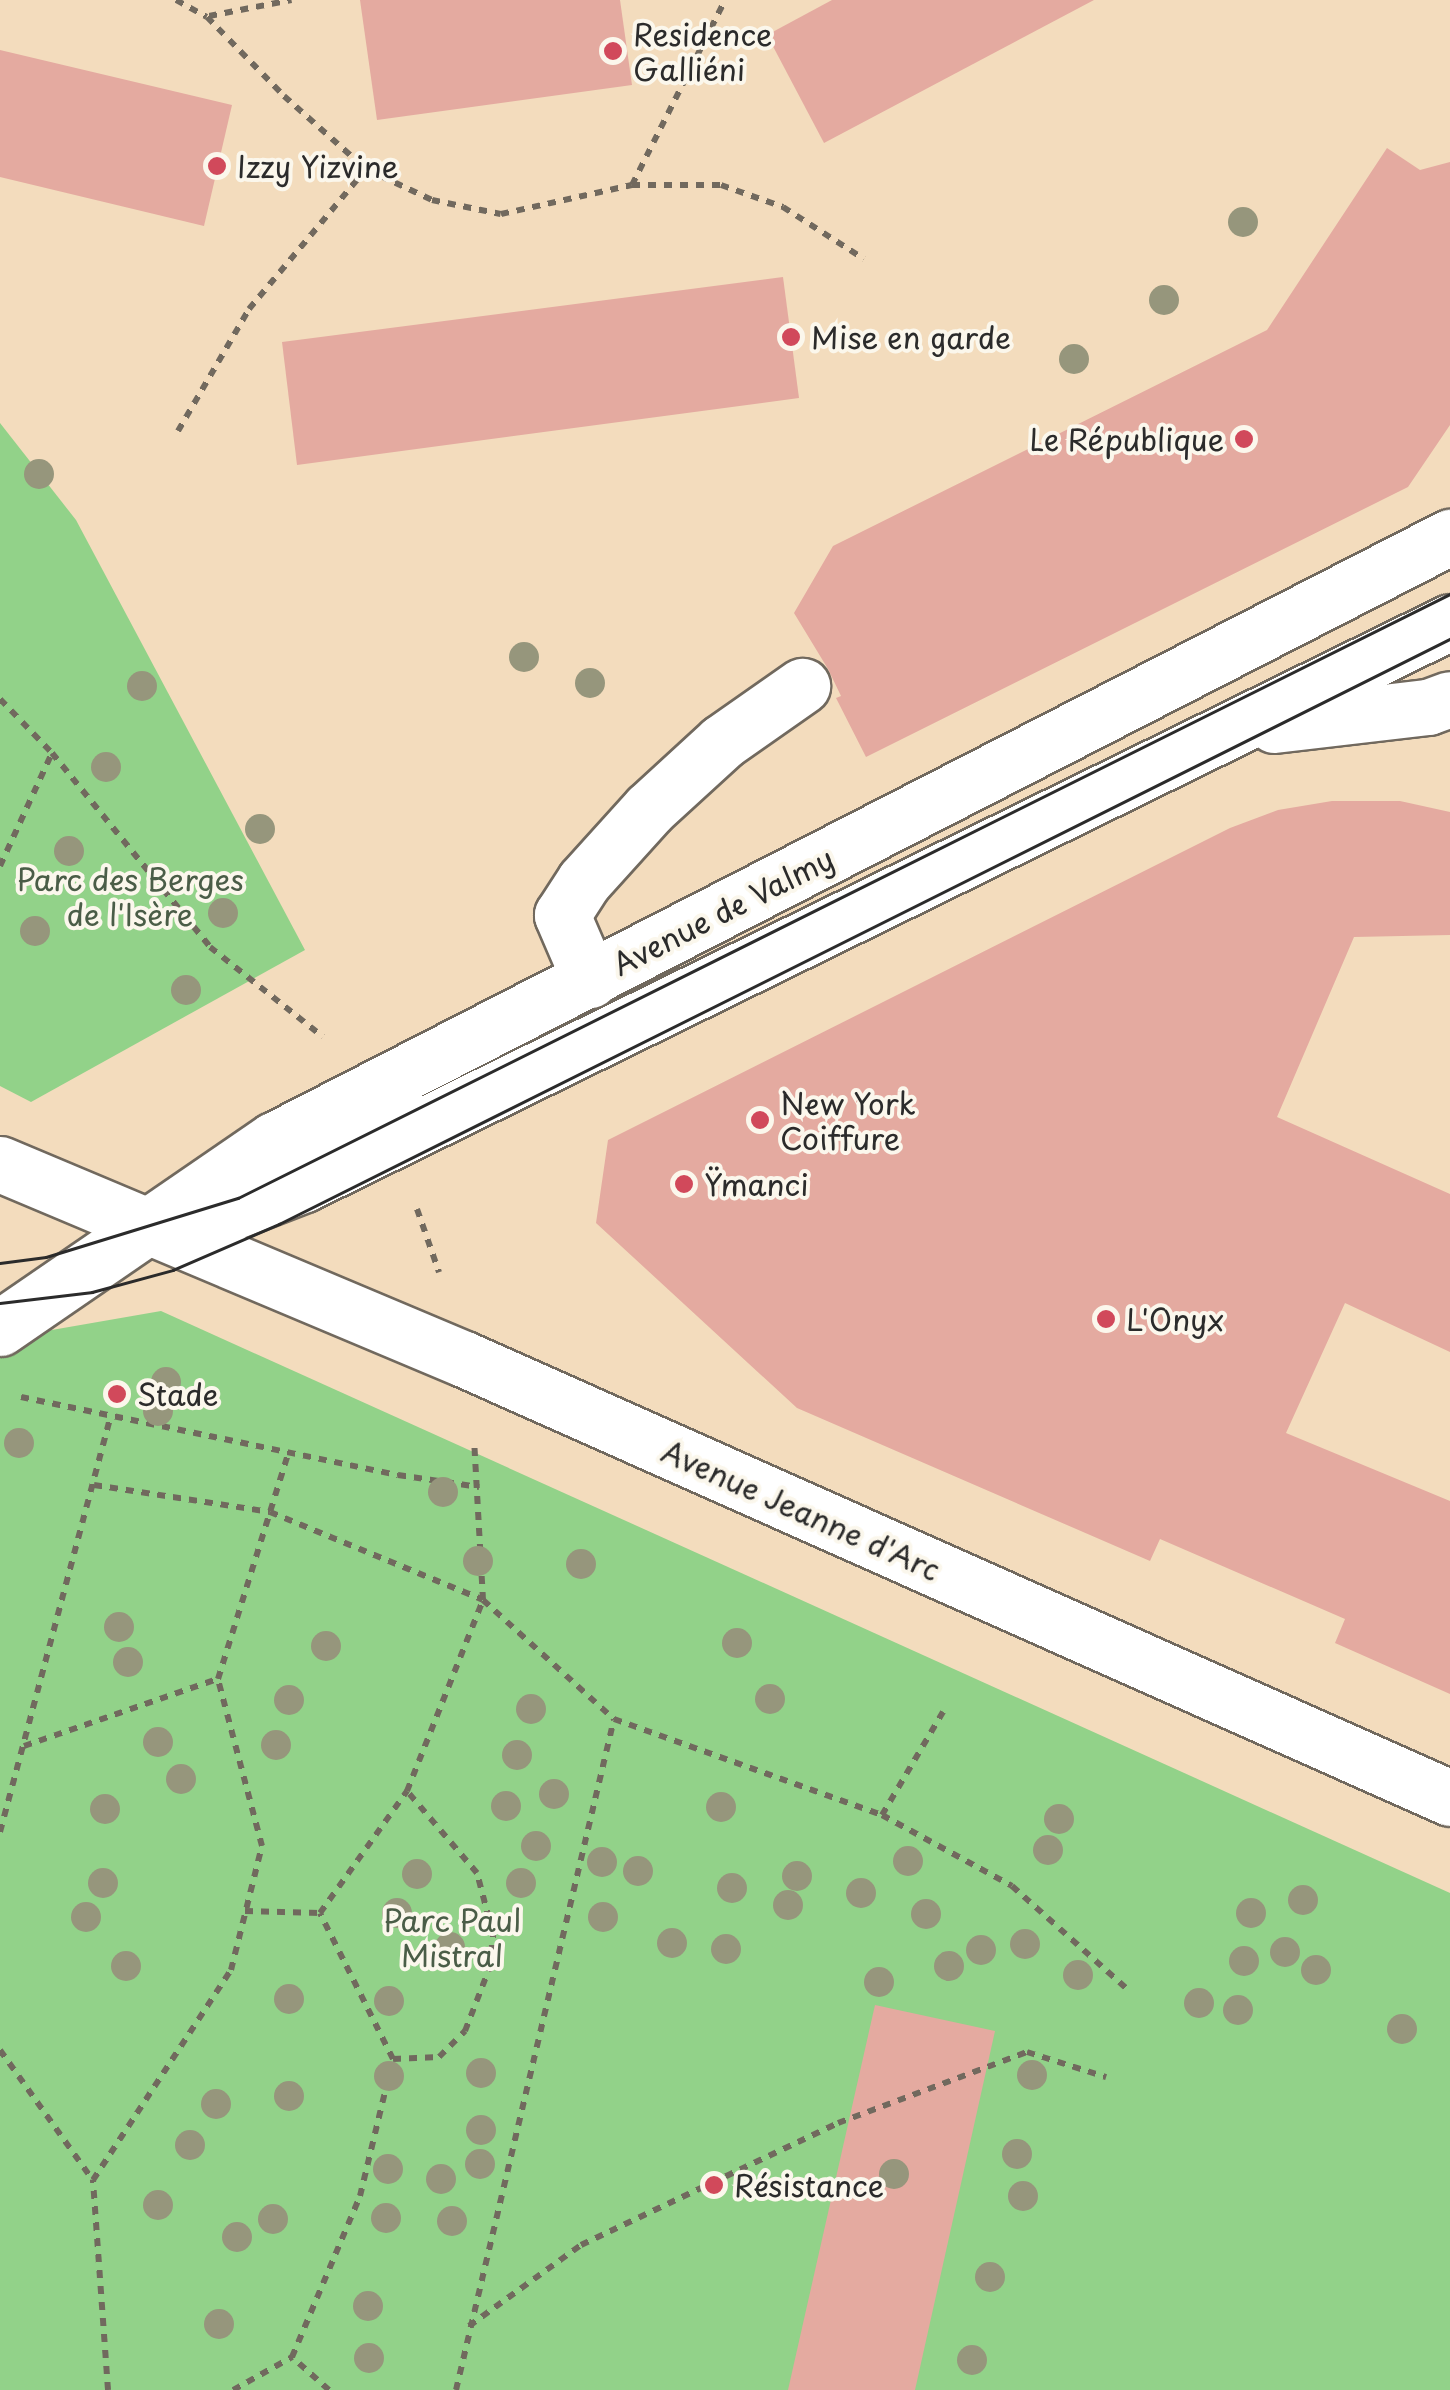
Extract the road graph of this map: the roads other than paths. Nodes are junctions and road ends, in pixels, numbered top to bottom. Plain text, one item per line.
1 (1450, 538) edge
2 (1450, 622) edge
3 (802, 686) dead end
4 (1450, 699) edge
5 (1236, 730) junction
6 (590, 980) junction
7 (0, 1164) edge
8 (150, 1226) junction
9 (0, 1328) edge
10 (1450, 1798) edge

1 - 6 street, Avenue de Valmy
2 - 5 street
3 - 6 street
4 - 5 street
5 - 8 street
6 - 8 street, Avenue de Valmy
7 - 8 street
8 - 9 street, Avenue de Valmy
8 - 10 street, Avenue Jeanne d'Arc

